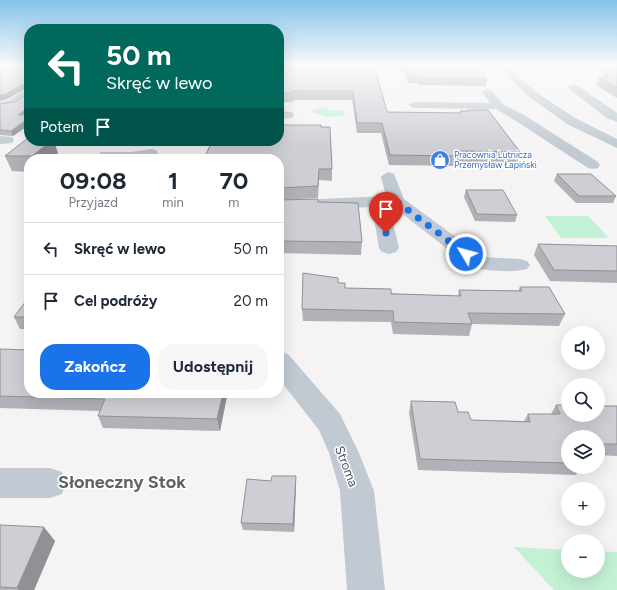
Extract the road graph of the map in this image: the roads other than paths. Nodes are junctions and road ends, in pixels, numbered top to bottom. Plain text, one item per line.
1 (532, 93) edge
2 (542, 93) edge
3 (581, 93) edge
4 (24, 94) edge
5 (420, 94) edge
6 (493, 99) junction
7 (0, 105) edge
8 (415, 105) dead end
9 (514, 114) junction
10 (566, 115) junction
11 (617, 118) edge
12 (617, 144) edge
13 (151, 151) edge
14 (141, 154) edge
15 (593, 165) dead end
16 (389, 177) dead end
17 (388, 202) junction
18 (284, 206) edge
19 (389, 248) dead end
20 (520, 265) dead end
21 (284, 367) edge
22 (0, 483) edge
23 (50, 484) dead end
24 (366, 590) edge

1 - 10 street
2 - 10 street
3 - 11 street
4 - 7 street
5 - 6 street
6 - 8 street
6 - 9 street
9 - 10 street
9 - 15 street
10 - 12 street
13 - 14 street
16 - 17 street
17 - 18 street
17 - 19 street
17 - 20 street
21 - 24 street, Stroma
22 - 23 street

